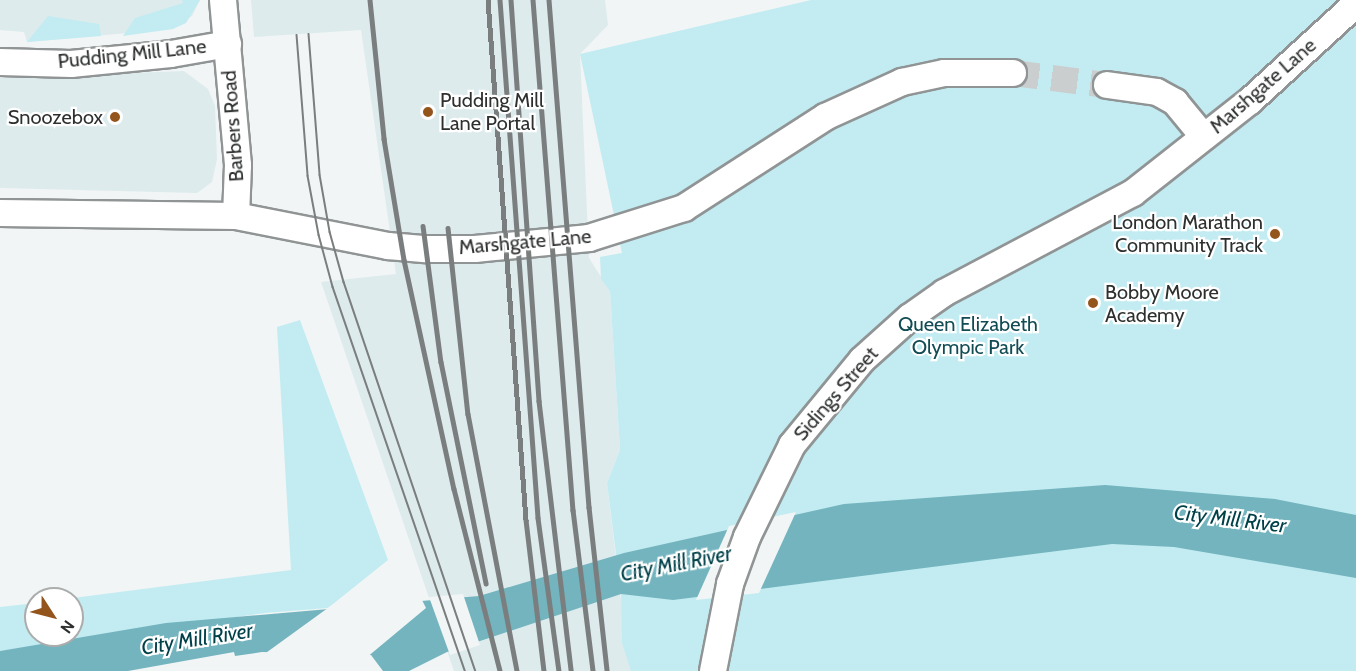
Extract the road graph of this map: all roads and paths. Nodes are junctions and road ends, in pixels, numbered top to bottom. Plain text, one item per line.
1 (223, 0) edge
2 (1356, 4) edge
3 (228, 44) junction
4 (0, 62) edge
5 (1013, 73) tunnel mouth
6 (1107, 85) tunnel mouth
7 (1204, 137) junction
8 (0, 213) edge
9 (237, 216) junction
10 (712, 671) edge

1 - 3 street, Barbers Road
2 - 7 street, Marshgate Lane
3 - 4 street, Pudding Mill Lane
3 - 9 street, Barbers Road
5 - 9 street, Marshgate Lane
6 - 7 street, Marshgate Lane
7 - 10 street, Sidings Street
8 - 9 street, Marshgate Lane

